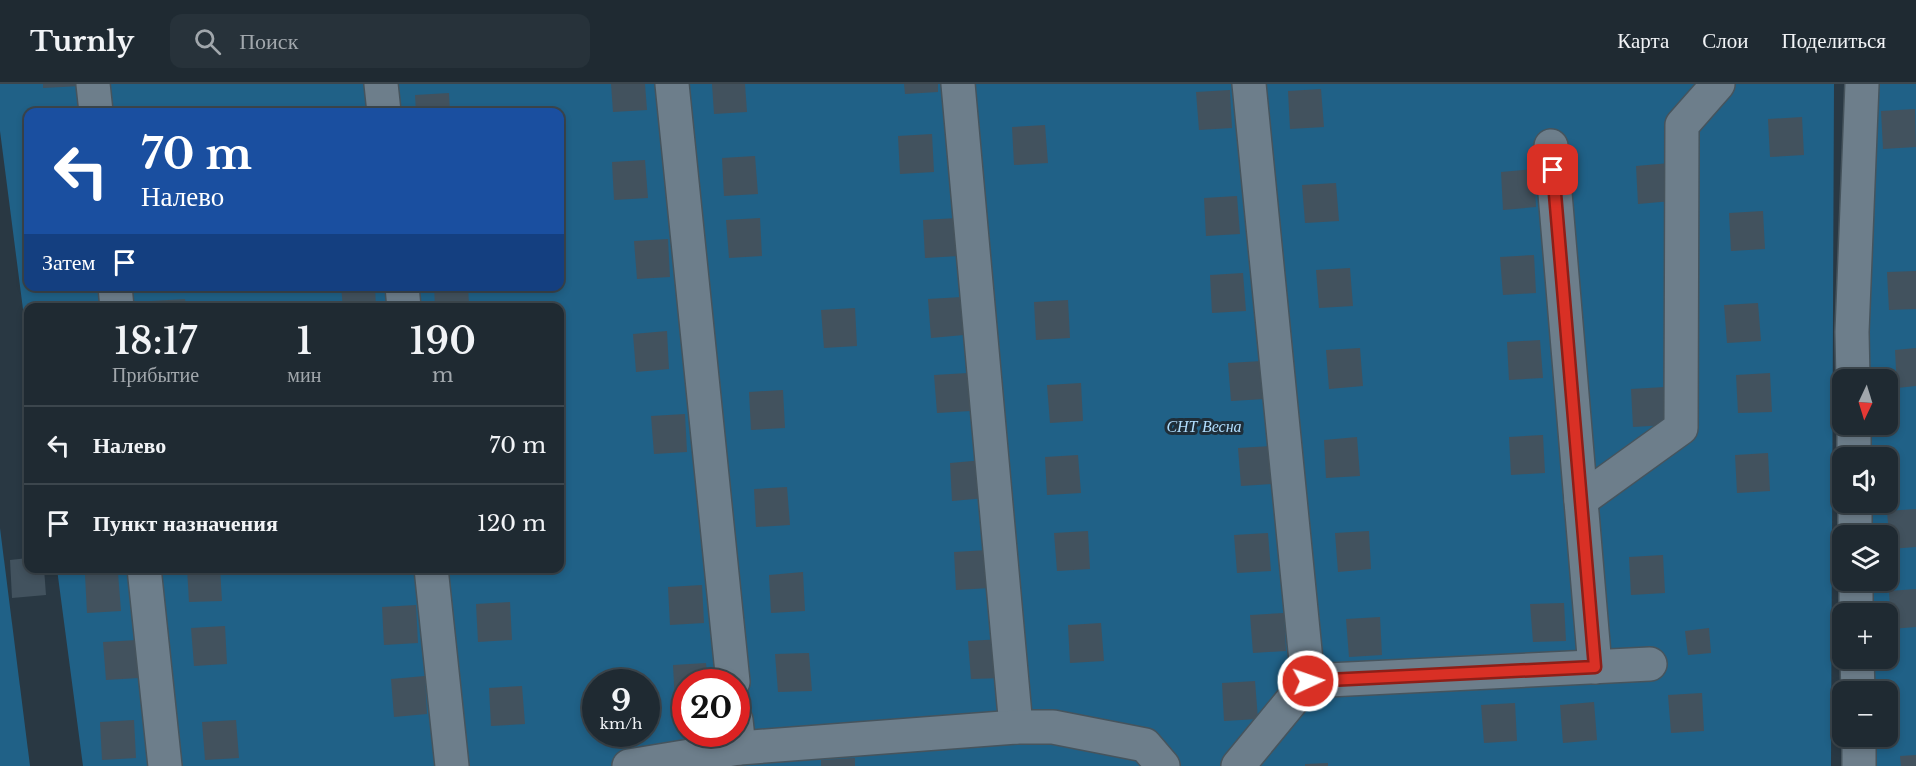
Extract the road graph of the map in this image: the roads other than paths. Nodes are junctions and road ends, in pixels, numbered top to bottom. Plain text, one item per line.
1 (93, 84) edge
2 (381, 84) edge
3 (672, 84) edge
4 (958, 84) edge
5 (1249, 84) edge
6 (1718, 84) edge
7 (1862, 84) edge
8 (96, 108) edge
9 (384, 108) edge
10 (1551, 146) dead end
11 (1853, 369) edge
12 (1581, 500) junction
13 (145, 573) edge
14 (432, 573) edge
15 (1650, 664) dead end
16 (1595, 667) junction
17 (732, 669) edge
18 (1308, 681) junction
19 (1016, 727) junction
20 (750, 734) edge
21 (694, 747) edge
22 (1859, 747) edge
23 (165, 766) edge
24 (452, 766) edge
25 (629, 766) edge
26 (1164, 766) edge
27 (1238, 766) edge
28 (1859, 766) edge

1 - 8 street
2 - 9 street
3 - 17 street
4 - 19 street
5 - 18 street
6 - 12 street
7 - 11 street
10 - 12 street
12 - 16 street
13 - 23 street
14 - 24 street
15 - 16 street
16 - 18 street
18 - 27 street
19 - 20 street
19 - 26 street
21 - 25 street
22 - 28 street

